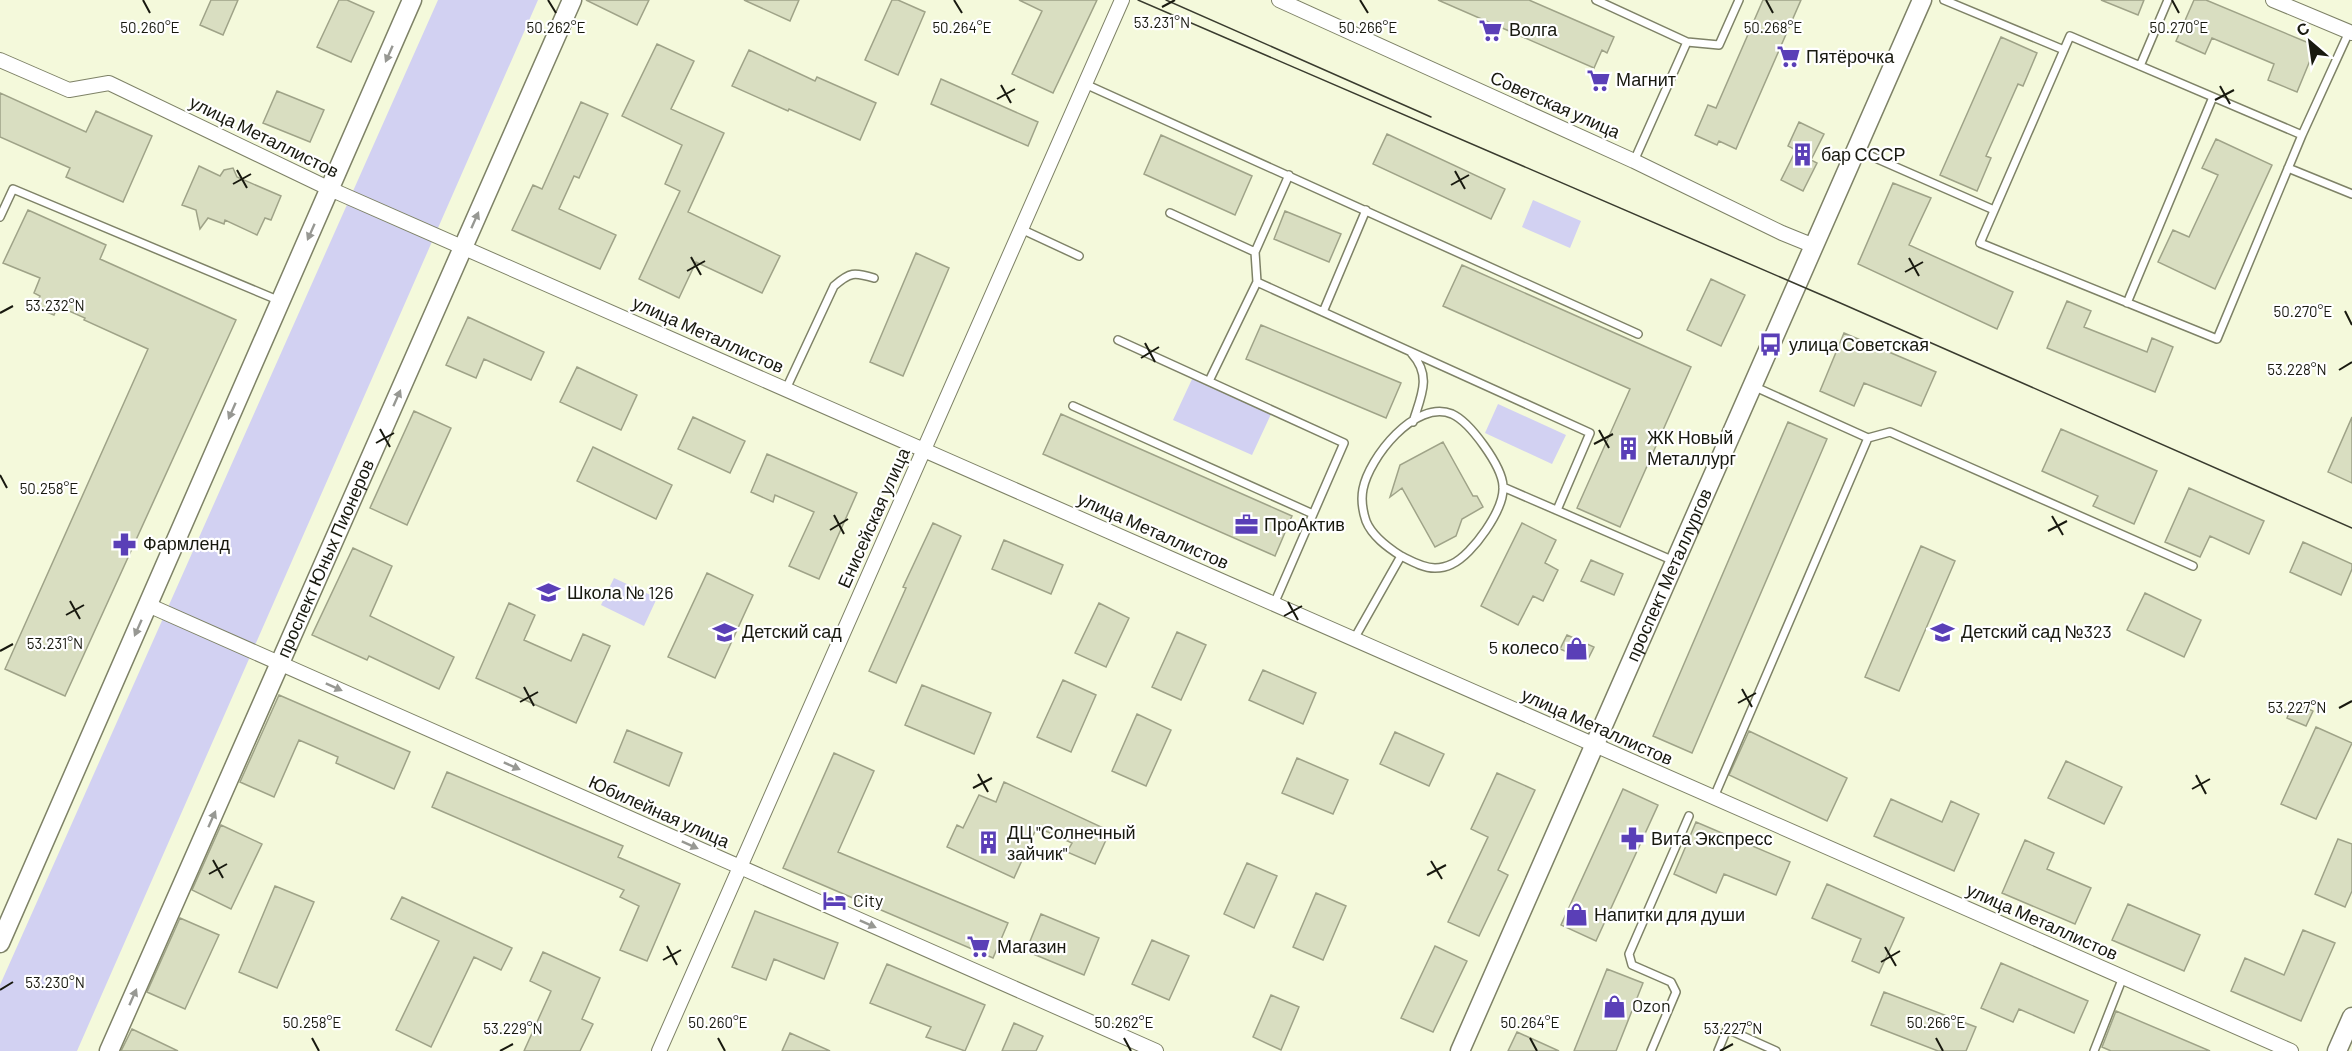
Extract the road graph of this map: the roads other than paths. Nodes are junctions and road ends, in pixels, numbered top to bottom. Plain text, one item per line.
1 (412, 0) edge
2 (572, 0) edge
3 (1122, 0) edge
4 (1278, 0) edge
5 (1596, 0) edge
6 (1739, 0) edge
7 (1923, 0) edge
8 (1944, 0) edge
9 (2168, 0) edge
10 (2273, 0) edge
11 (2351, 31) edge
12 (1687, 42) junction
13 (2064, 50) junction
14 (0, 60) edge
15 (2140, 66) junction
16 (1085, 84) junction
17 (2213, 97) junction
18 (2302, 135) junction
19 (1857, 150) junction
20 (1634, 161) junction
21 (2288, 168) junction
22 (1289, 175) junction
23 (330, 189) junction
24 (2352, 194) edge
25 (1366, 210) junction
26 (1994, 210) junction
27 (1170, 213) dead end
28 (0, 217) edge
29 (1021, 229) junction
30 (1814, 246) junction
31 (463, 248) junction
32 (1255, 252) junction
33 (1079, 256) dead end
34 (874, 278) dead end
35 (1257, 282) junction
36 (280, 301) junction
37 (2127, 303) junction
38 (1323, 312) junction
39 (1638, 334) dead end
40 (1118, 340) dead end
41 (1408, 351) junction
42 (1209, 381) junction
43 (1753, 387) junction
44 (786, 390) junction
45 (1073, 406) dead end
46 (1413, 422) junction
47 (1868, 438) junction
48 (924, 450) junction
49 (1503, 486) junction
50 (1557, 510) junction
51 (1313, 514) junction
52 (1401, 556) junction
53 (1676, 561) junction
54 (2193, 566) dead end
55 (1274, 604) junction
56 (148, 605) junction
57 (1354, 639) junction
58 (280, 663) junction
59 (1595, 745) junction
60 (1713, 797) junction
61 (1689, 816) dead end
62 (740, 868) junction
63 (0, 943) edge
64 (2123, 977) junction
65 (2352, 1017) edge
66 (109, 1051) edge
67 (659, 1051) edge
68 (1156, 1051) edge
69 (1460, 1051) edge
70 (1651, 1051) edge
71 (1718, 1051) edge
72 (1776, 1051) edge
73 (2094, 1051) edge
74 (2291, 1051) edge
75 (2337, 1051) edge

1 -> 23 street
31 -> 2 street, проспект Юных Пионеров
3 - 16 street, Енисейская улица
4 - 20 street, Советская улица
5 - 12 lane
6 - 12 lane
7 - 19 street, проспект Металлургов
8 - 13 lane
9 - 15 lane
10 - 11 street
11 - 18 lane
12 - 20 lane
13 - 15 lane
13 - 26 lane
14 - 23 street, улица Металлистов
15 - 17 lane
16 - 22 lane
16 - 29 street, Енисейская улица
17 - 18 lane
17 - 37 lane
18 - 21 lane
19 - 26 lane
19 - 30 street, проспект Металлургов
20 - 30 street, Советская улица
21 - 24 lane
21 - 37 lane
22 - 25 lane
22 - 32 lane
23 - 31 street, улица Металлистов
23 -> 36 street
25 - 38 lane
25 - 39 lane
26 - 37 lane
27 - 32 lane
28 - 36 lane
29 - 33 lane
29 - 48 street, Енисейская улица
30 - 43 street, проспект Металлургов
31 - 44 street, улица Металлистов
58 -> 31 street, проспект Юных Пионеров
32 - 35 lane
34 - 44 lane
35 - 38 lane
35 - 42 lane
36 -> 56 street
38 - 41 lane
40 - 42 lane
41 - 46 lane
41 - 50 lane
42 - 51 lane
43 - 47 lane
43 - 53 street, проспект Металлургов
44 - 48 street, улица Металлистов
45 - 51 lane
46 - 49 lane
46 - 52 lane
47 - 54 lane
47 - 60 lane
48 - 55 street, улица Металлистов
48 - 62 street, Енисейская улица
49 - 50 lane
49 - 52 lane
50 - 53 lane
51 - 55 lane
52 - 57 lane
53 - 59 street, проспект Металлургов
55 - 57 street, улица Металлистов
56 - 58 street, Юбилейная улица
56 -> 63 street
57 - 59 street, улица Металлистов
58 -> 62 street, Юбилейная улица
66 -> 58 street, проспект Юных Пионеров
59 - 60 street, улица Металлистов
59 - 69 street, проспект Металлургов
60 - 64 street, улица Металлистов
61 - 70 lane
62 - 67 street, Енисейская улица
62 -> 68 street, Юбилейная улица
64 - 73 lane
64 - 74 street, улица Металлистов
65 - 75 street
71 - 72 lane

